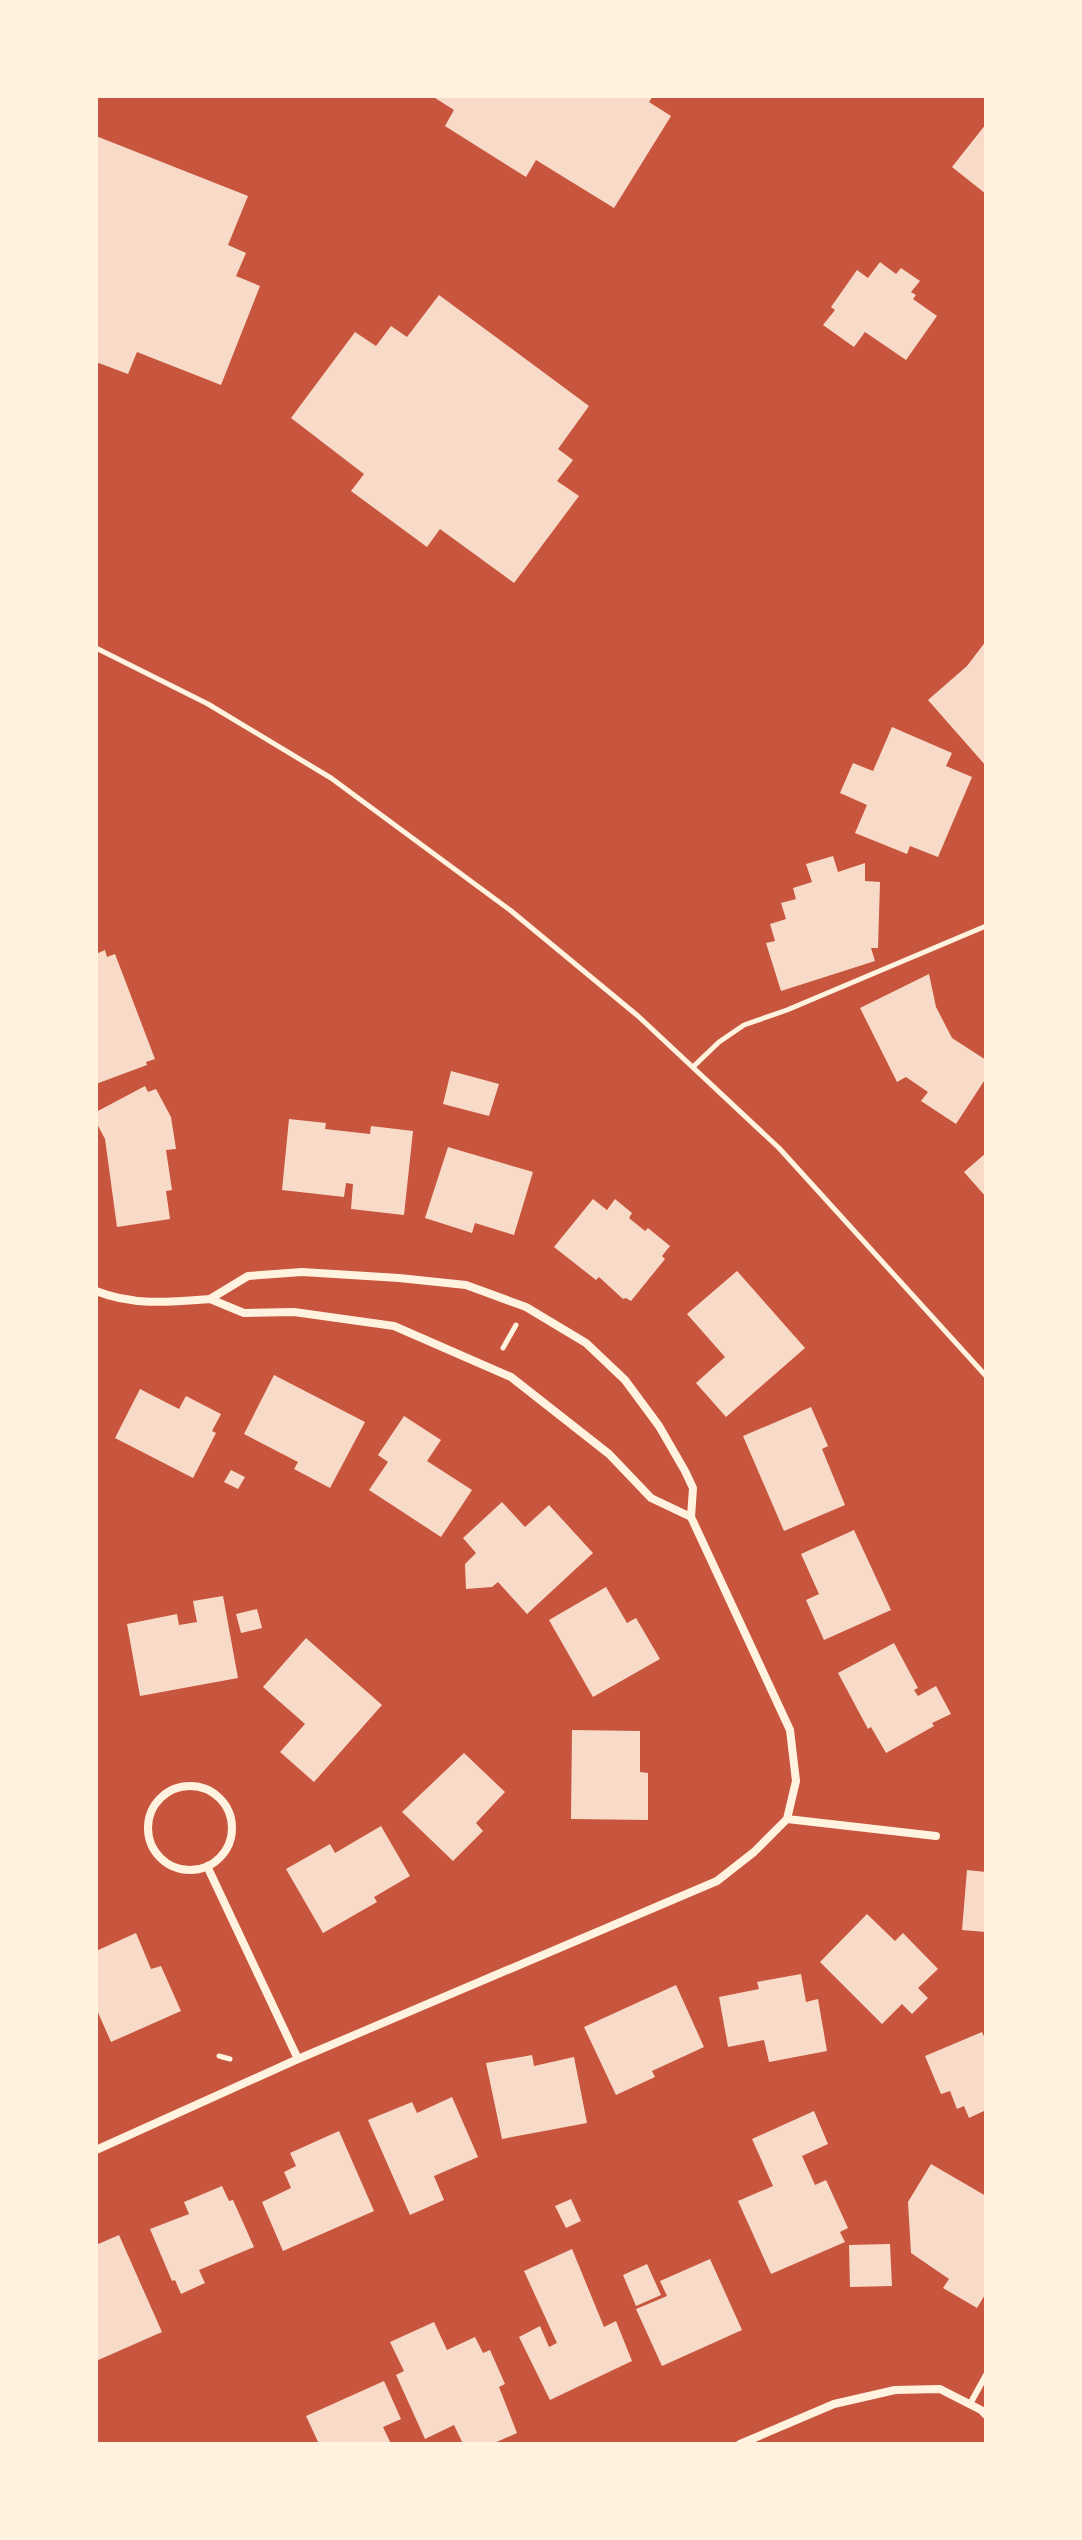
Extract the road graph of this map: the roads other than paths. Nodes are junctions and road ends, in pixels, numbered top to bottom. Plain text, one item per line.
1 (96, 1291) edge
2 (210, 1299) junction
3 (691, 1517) junction
4 (787, 1819) junction
5 (936, 1836) dead end
6 (207, 1866) junction
7 (298, 2059) junction
8 (96, 2150) edge
9 (986, 2375) edge
10 (970, 2404) junction
11 (986, 2415) edge
12 (740, 2444) edge

1 - 2 street
2 - 3 street
2 - 3 street
3 - 4 street
4 - 5 street
4 - 7 street
6 - 6 street
6 - 7 street
7 - 8 street
9 - 10 lane
10 - 11 street
10 - 12 street

